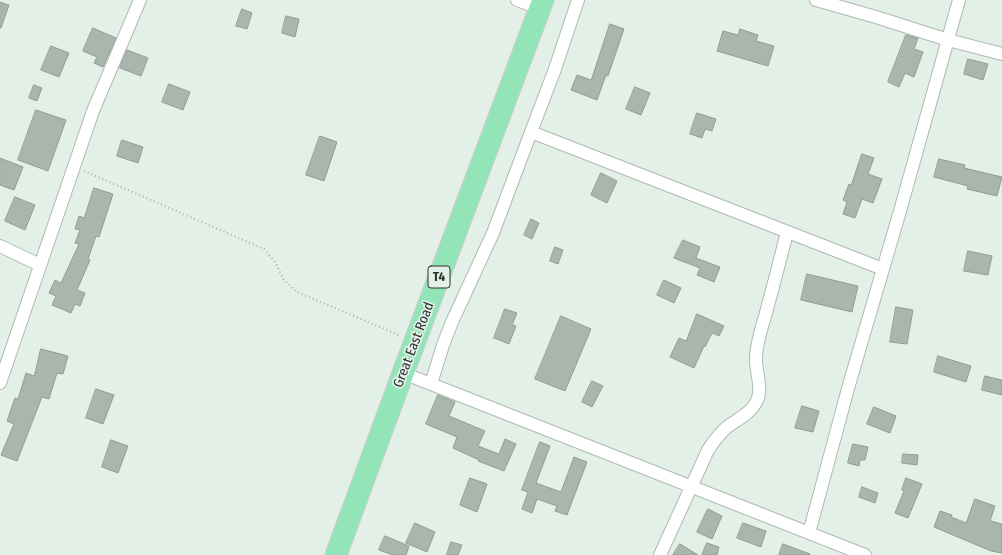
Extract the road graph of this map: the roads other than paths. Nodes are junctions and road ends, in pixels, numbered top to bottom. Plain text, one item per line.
1 (140, 0) edge
2 (517, 0) edge
3 (578, 0) edge
4 (816, 0) edge
5 (959, 0) edge
6 (541, 4) edge
7 (948, 40) junction
8 (1002, 54) edge
9 (531, 132) junction
10 (788, 232) junction
11 (0, 246) edge
12 (40, 265) junction
13 (883, 269) junction
14 (403, 373) junction
15 (0, 383) edge
16 (432, 384) junction
17 (691, 487) junction
18 (809, 534) junction
19 (336, 555) edge
20 (660, 555) edge
21 (865, 555) edge

1 - 12 street
2 - 6 street
3 - 9 street
4 - 7 street
5 - 7 street
6 - 14 highway, Great East Road / T4
7 - 8 street
7 - 13 street
9 - 10 street
9 - 16 street
10 - 13 street
10 - 17 street
11 - 12 street
12 - 15 street
13 - 18 street
14 - 16 street
14 - 19 highway, Great East Road / T4
16 - 17 street
17 - 18 street
17 - 20 street
18 - 21 street

